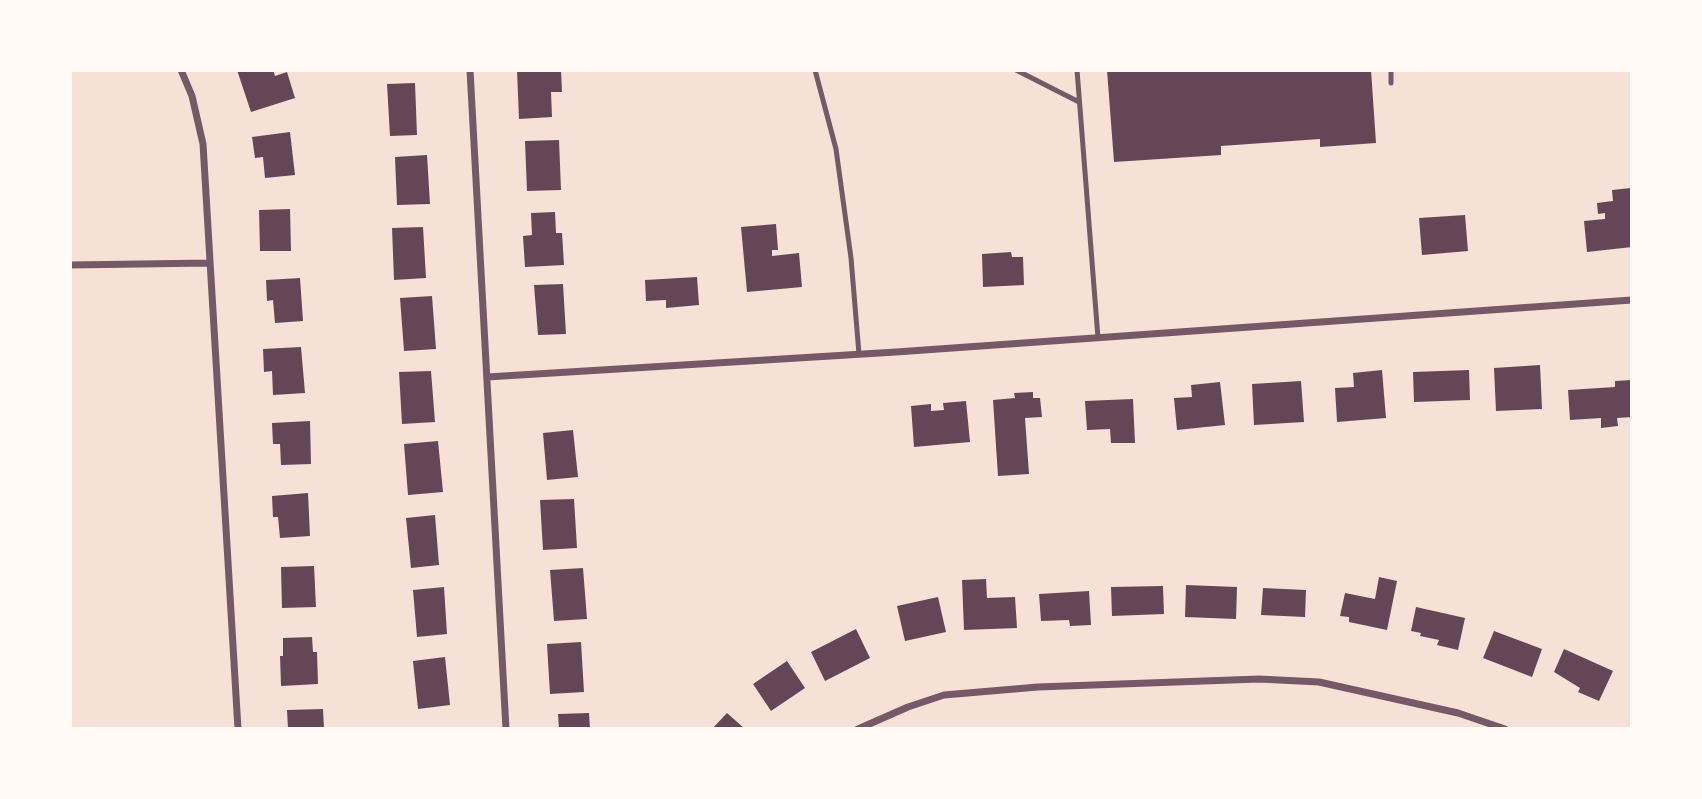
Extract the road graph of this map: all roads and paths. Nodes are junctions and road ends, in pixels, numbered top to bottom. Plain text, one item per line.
1 (181, 70) edge
2 (470, 70) edge
3 (815, 70) edge
4 (1016, 70) edge
5 (1077, 70) edge
6 (1391, 70) edge
7 (1391, 83) dead end
8 (1079, 102) junction
9 (209, 263) junction
10 (70, 265) edge
11 (1632, 300) edge
12 (1098, 338) junction
13 (859, 354) junction
14 (487, 377) junction
15 (238, 729) edge
16 (506, 729) edge
17 (858, 729) edge
18 (1506, 729) edge

1 - 9 street
2 - 14 street
3 - 13 lane
4 - 8 lane
5 - 8 lane
6 - 7 lane
8 - 12 lane
9 - 10 street
9 - 15 street
11 - 12 street
12 - 13 street
13 - 14 street
14 - 16 street
17 - 18 street

